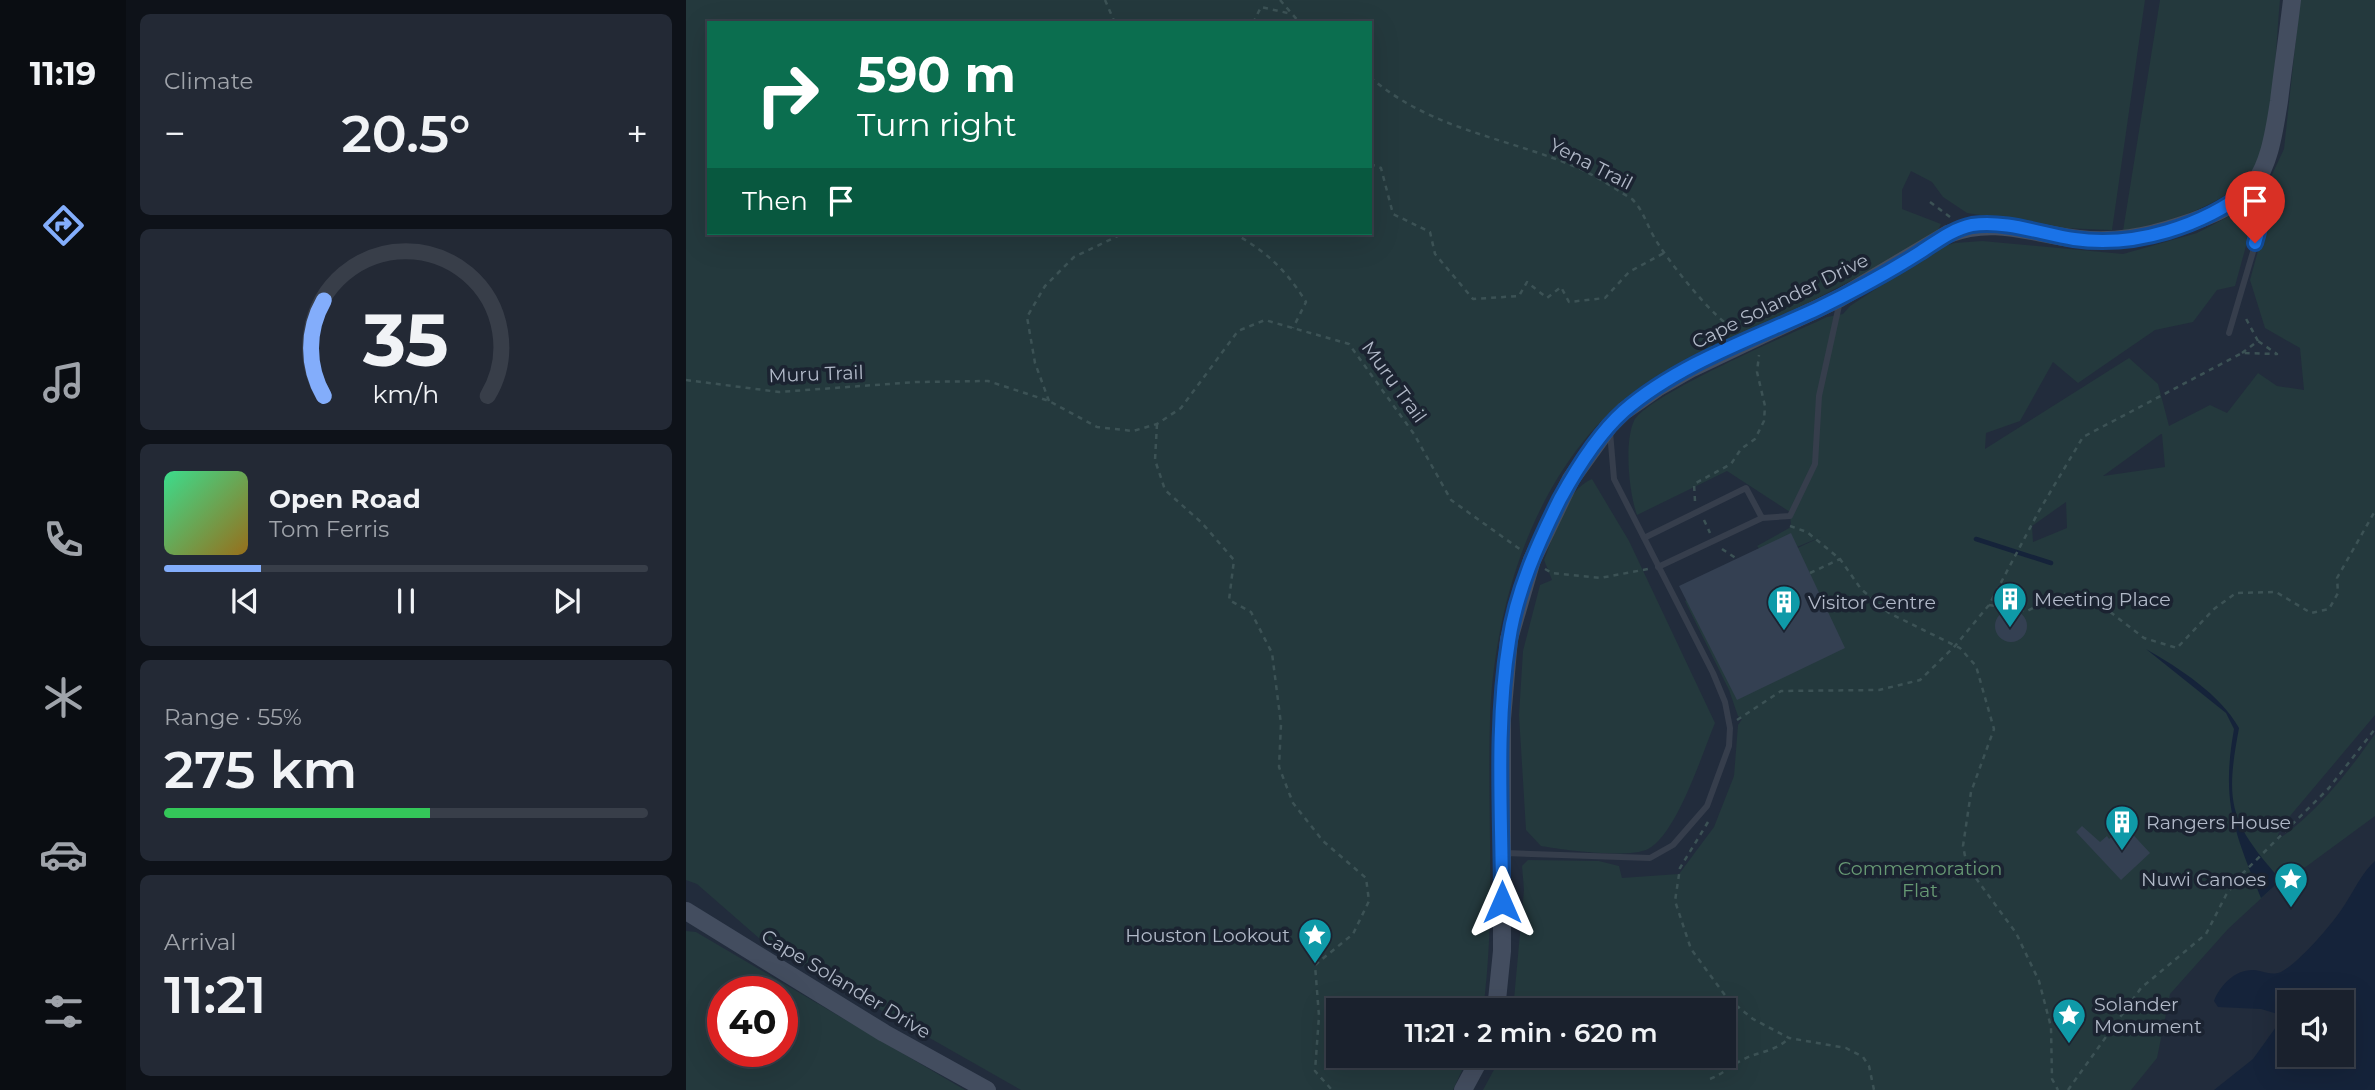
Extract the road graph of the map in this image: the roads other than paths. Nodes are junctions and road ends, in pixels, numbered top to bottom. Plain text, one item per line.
1 (2292, 0) edge
2 (2250, 189) junction
3 (1840, 298) junction
4 (2229, 333) dead end
5 (1609, 426) junction
6 (1762, 517) junction
7 (1644, 538) junction
8 (1658, 567) junction
9 (1502, 853) junction
10 (686, 911) edge
11 (1497, 998) edge
12 (1475, 1068) edge
13 (987, 1090) edge
14 (1463, 1090) edge

1 - 2 street, Cape Solander Drive
2 - 3 street, Cape Solander Drive
2 - 4 lane
3 - 5 street, Cape Solander Drive
3 - 6 lane
5 - 7 lane
5 - 9 street, Cape Solander Drive
6 - 7 lane
6 - 8 lane
7 - 8 lane
8 - 9 lane
9 - 11 street, Cape Solander Drive
10 - 13 street, Cape Solander Drive
12 - 14 street

